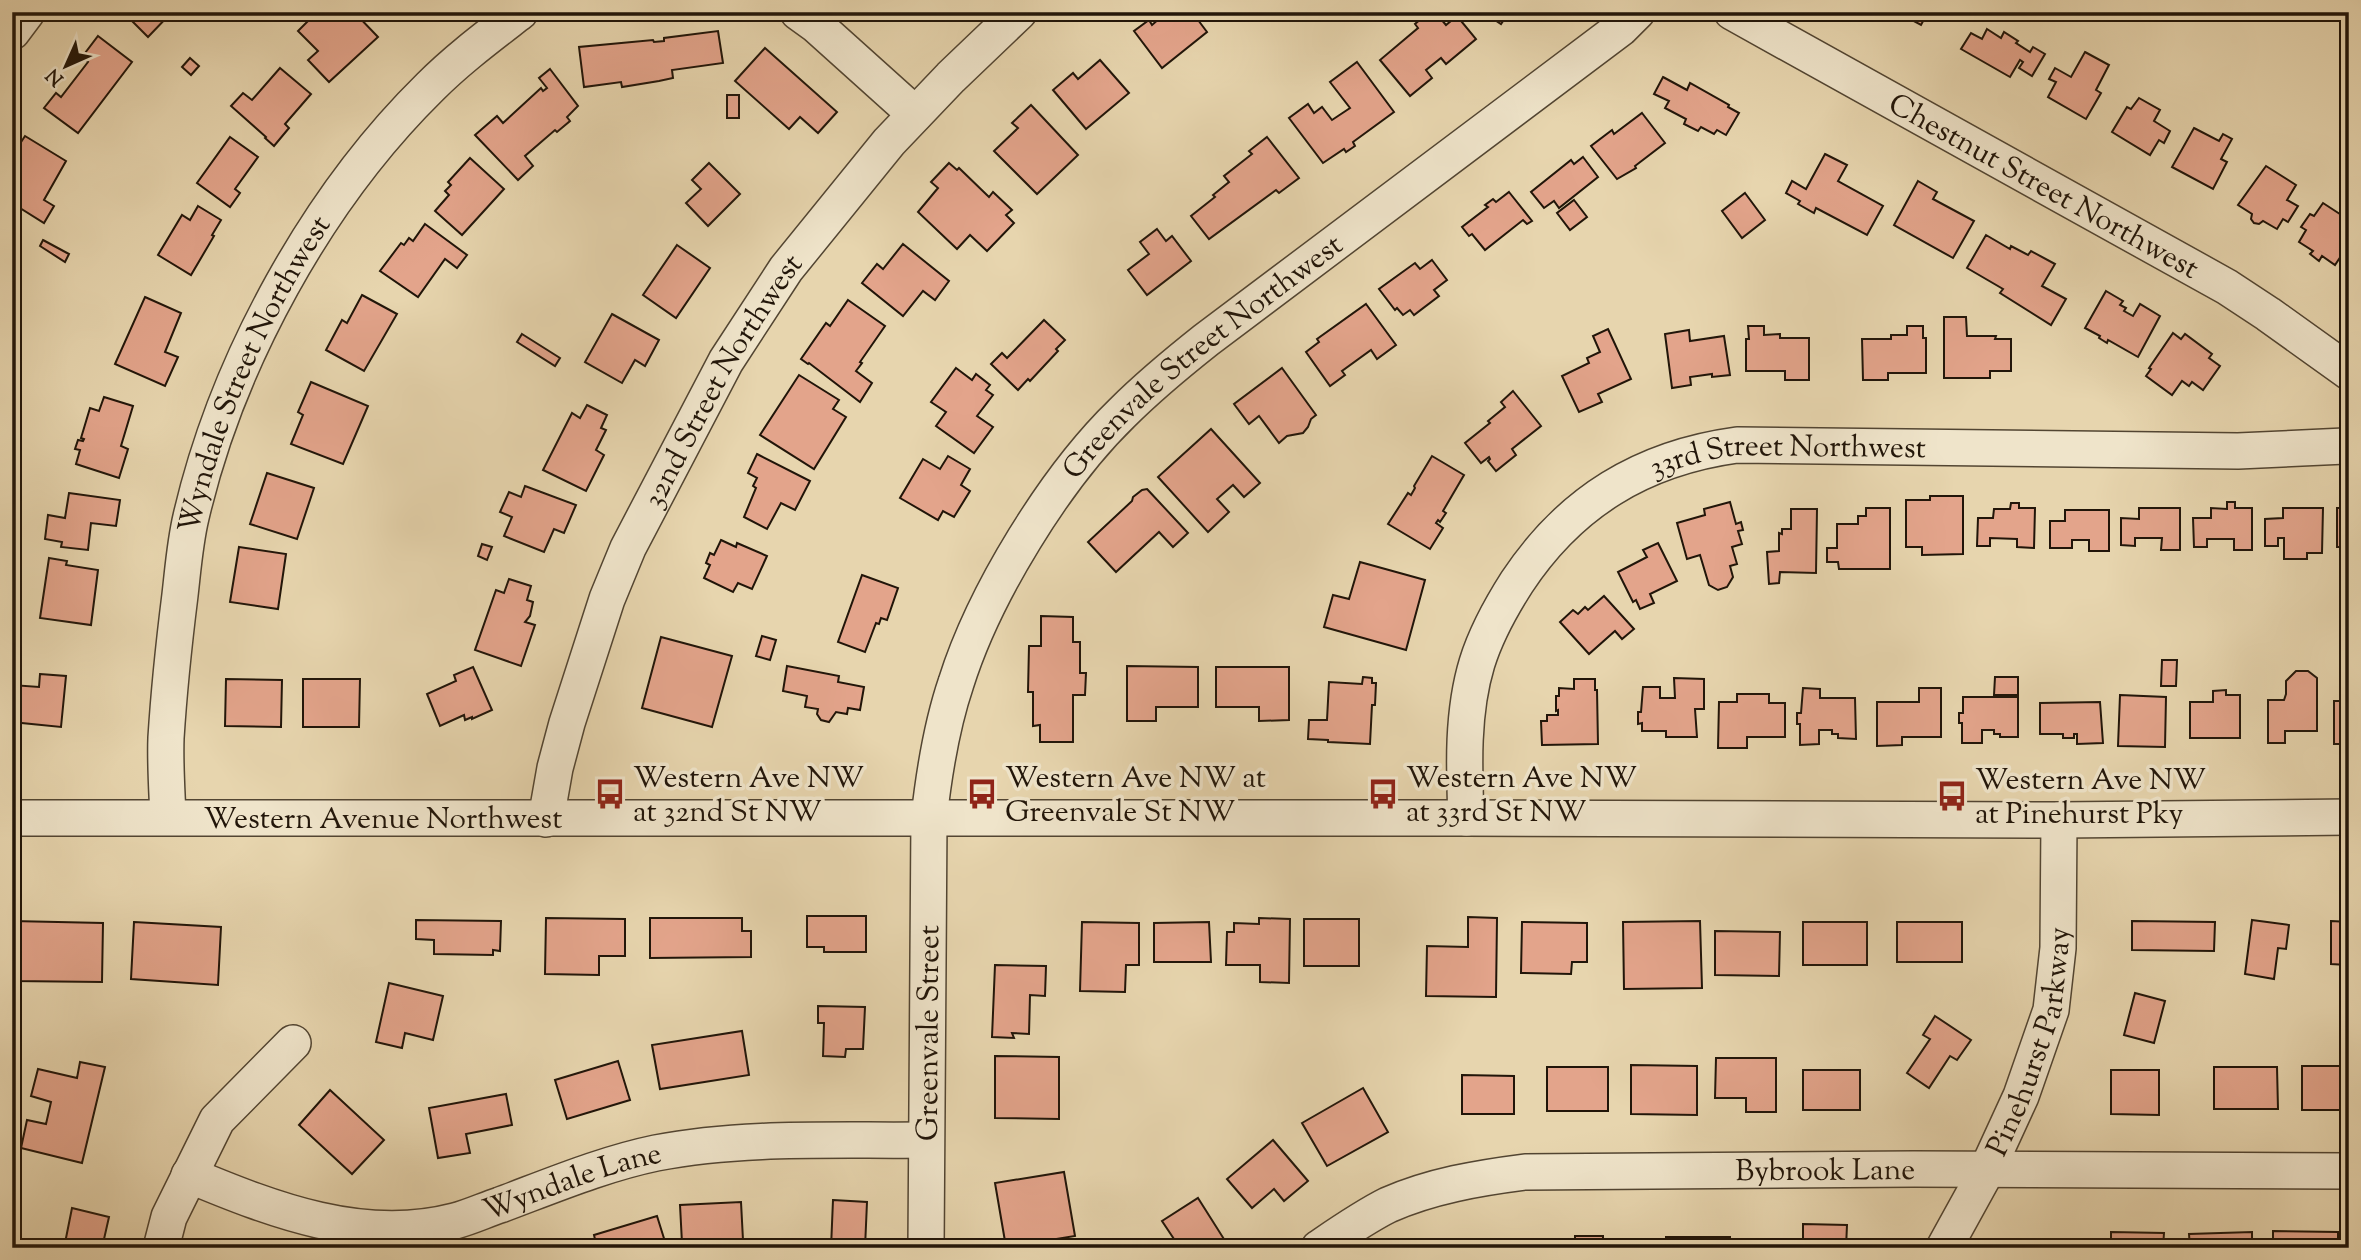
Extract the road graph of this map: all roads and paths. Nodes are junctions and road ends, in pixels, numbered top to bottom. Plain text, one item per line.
1 (27, 12) edge
2 (520, 12) edge
3 (798, 12) edge
4 (1019, 12) edge
5 (1637, 12) edge
6 (1732, 12) edge
7 (12, 32) edge
8 (915, 114) junction
9 (2349, 372) edge
10 (2349, 444) edge
11 (168, 817) junction
12 (2349, 817) edge
13 (12, 818) edge
14 (929, 818) junction
15 (1466, 818) junction
16 (546, 819) junction
17 (2059, 820) junction
18 (293, 1044) dead end
19 (926, 1140) junction
20 (1987, 1170) junction
21 (2349, 1171) edge
22 (189, 1175) junction
23 (161, 1248) edge
24 (926, 1248) edge
25 (1319, 1248) edge
26 (1944, 1248) edge

1 - 7 street
2 - 11 street, Wyndale Street Northwest
3 - 8 street
4 - 8 street, 32nd Street Northwest
5 - 14 street, Greenvale Street Northwest
6 - 9 street, Chestnut Street Northwest
8 - 16 street, 32nd Street Northwest
10 - 15 street, 33rd Street Northwest
11 - 13 street, Western Avenue Northwest
11 - 16 street, Western Avenue Northwest
12 - 17 street, Western Avenue Northwest
14 - 15 street, Western Avenue Northwest
14 - 16 street, Western Avenue Northwest
14 - 19 street, Greenvale Street
15 - 17 street, Western Avenue Northwest
17 - 20 street, Pinehurst Parkway
18 - 22 street
19 - 22 street, Wyndale Lane
19 - 24 street, Greenvale Street
20 - 21 street, Bybrook Lane
20 - 25 street, Bybrook Lane
20 - 26 street, Pinehurst Parkway
22 - 23 street

